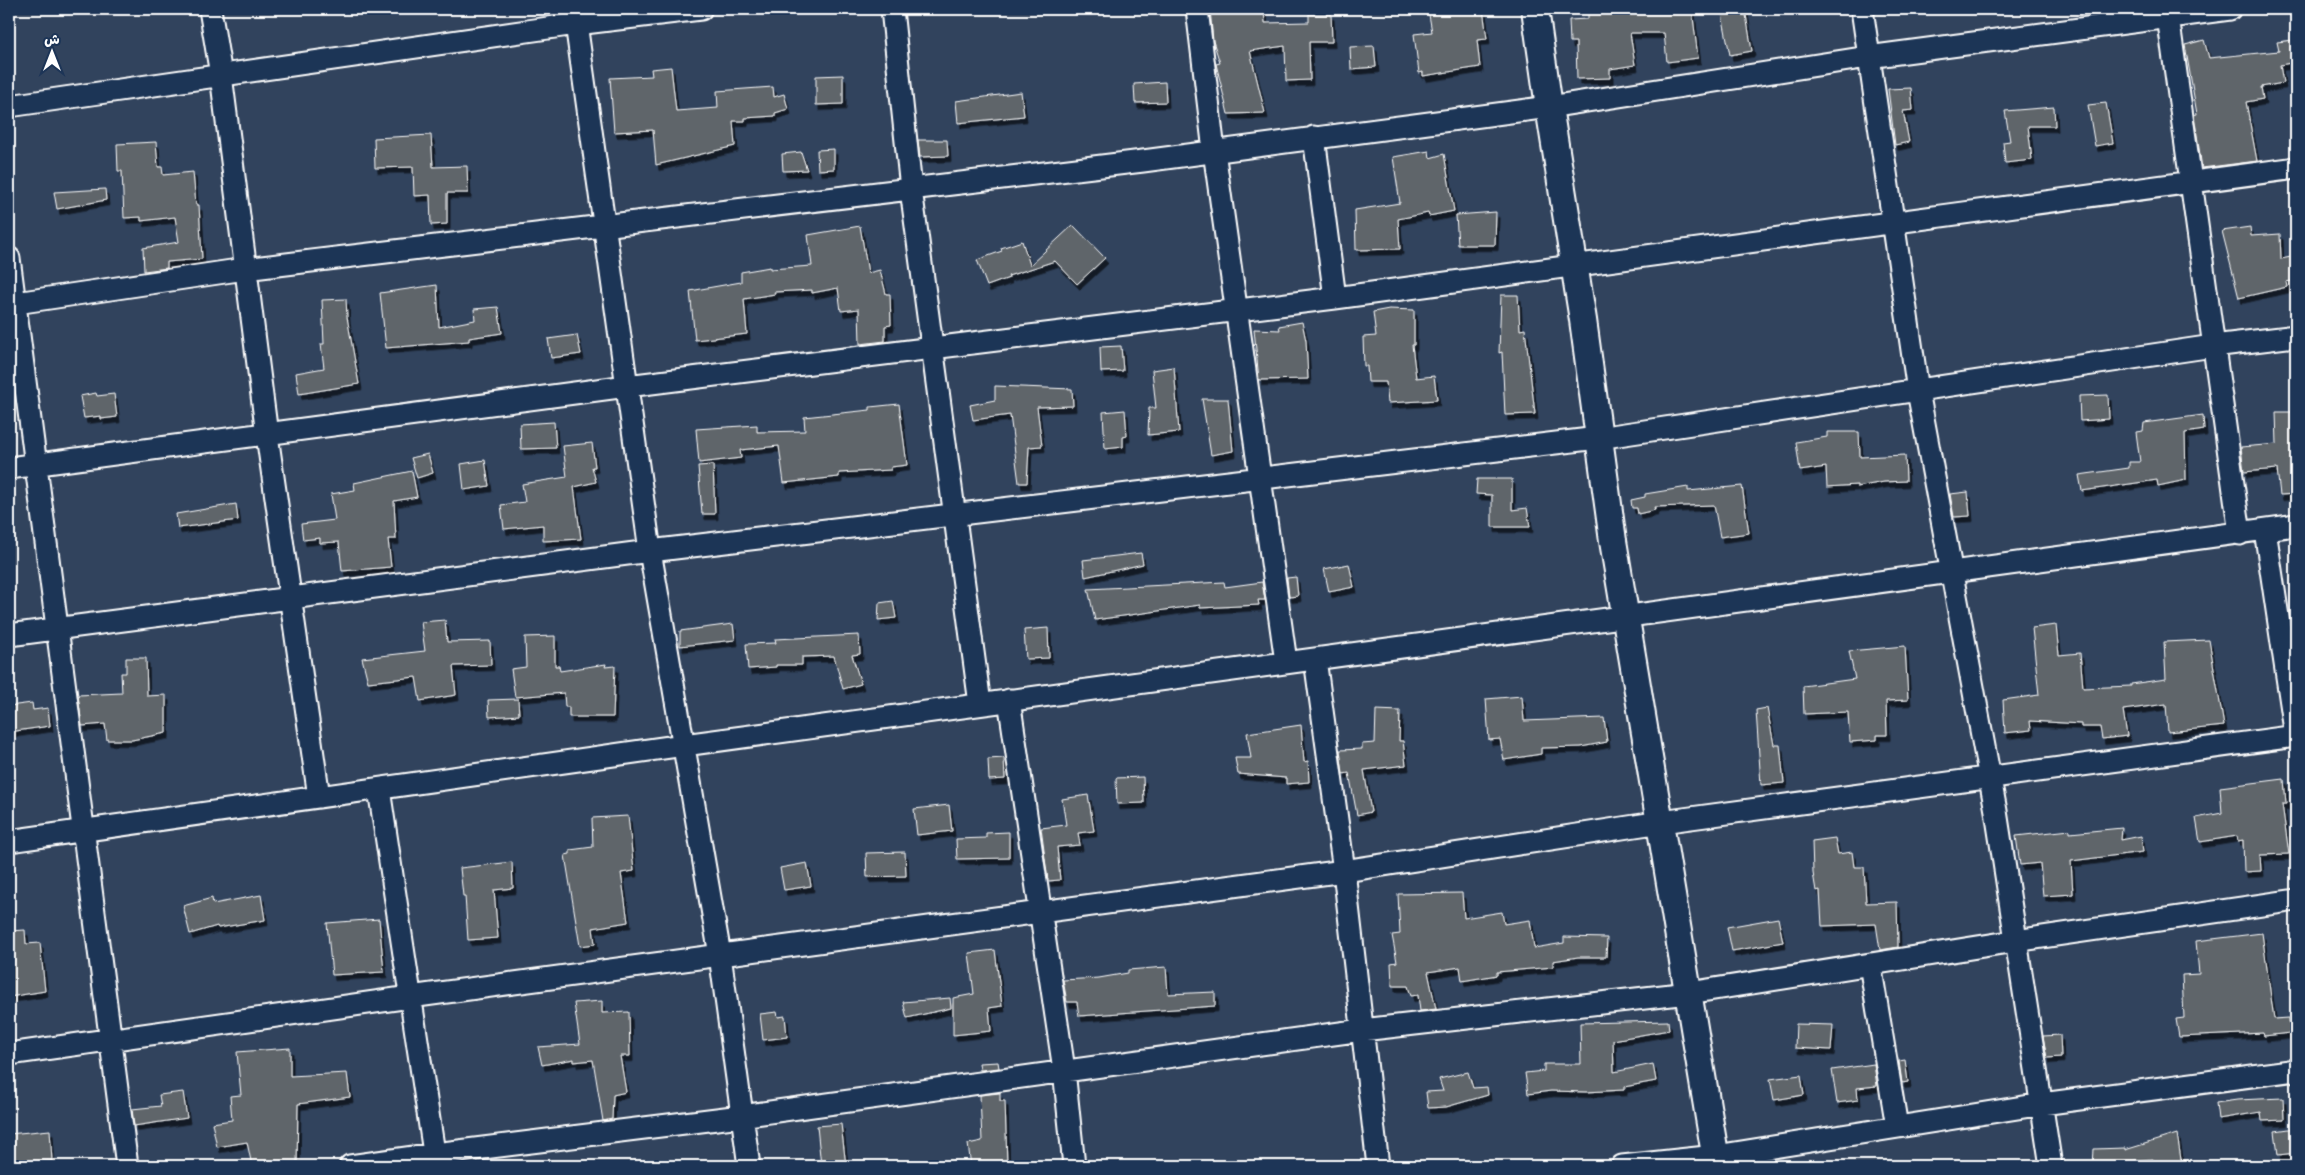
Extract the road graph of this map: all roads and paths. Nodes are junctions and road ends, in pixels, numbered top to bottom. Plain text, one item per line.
1 (210, 9) edge
2 (701, 9) edge
3 (892, 9) edge
4 (1197, 9) edge
5 (1535, 9) edge
6 (1862, 9) edge
7 (2230, 9) edge
8 (2168, 13) edge
9 (575, 16) edge
10 (1868, 57) junction
11 (221, 75) junction
12 (9, 106) edge
13 (1549, 107) junction
14 (1314, 137) junction
15 (1214, 151) junction
16 (2296, 168) edge
17 (2190, 183) junction
18 (911, 189) junction
19 (1892, 223) junction
20 (604, 225) junction
21 (9, 258) edge
22 (1574, 267) junction
23 (245, 269) junction
24 (1335, 298) junction
25 (11, 303) edge
26 (1236, 311) junction
27 (2296, 336) edge
28 (2213, 346) junction
29 (933, 348) junction
30 (627, 386) junction
31 (1918, 391) junction
32 (267, 435) junction
33 (1598, 438) junction
34 (35, 465) junction
35 (9, 468) edge
36 (1259, 479) junction
37 (955, 515) junction
38 (2296, 525) edge
39 (2265, 530) junction
40 (2240, 534) junction
41 (650, 551) junction
42 (1952, 573) junction
43 (290, 599) junction
44 (1625, 616) junction
45 (58, 629) junction
46 (9, 635) edge
47 (1315, 659) junction
48 (1286, 662) junction
49 (1009, 700) junction
50 (980, 704) junction
51 (2296, 736) edge
52 (684, 745) junction
53 (1990, 776) junction
54 (379, 788) junction
55 (318, 797) junction
56 (1661, 822) junction
57 (84, 830) junction
58 (9, 840) edge
59 (1344, 871) junction
60 (2296, 900) edge
61 (1041, 912) junction
62 (2015, 941) junction
63 (720, 955) junction
64 (1870, 964) junction
65 (1689, 993) junction
66 (410, 997) junction
67 (1362, 1030) junction
68 (111, 1041) junction
69 (9, 1054) edge
70 (1064, 1070) junction
71 (2296, 1070) edge
72 (2042, 1104) junction
73 (741, 1116) junction
74 (1896, 1127) junction
75 (435, 1160) edge
76 (1716, 1161) edge
77 (127, 1166) edge
78 (350, 1166) edge
79 (749, 1166) edge
80 (1074, 1166) edge
81 (1378, 1166) edge
82 (1622, 1166) edge
83 (2051, 1166) edge

1 - 11 street
2 - 9 street
3 - 18 street
4 - 15 street
5 - 13 street
6 - 10 street
7 - 8 street
8 - 10 street
8 - 17 street
9 - 11 street
9 - 20 street
10 - 13 street
10 - 19 street
11 - 12 street
11 - 23 street
13 - 14 street
13 - 22 street
14 - 15 street
14 - 24 street
15 - 18 street
15 - 26 street
16 - 17 street
17 - 19 street
17 - 28 street
18 - 20 street
18 - 29 street
19 - 22 street
19 - 31 street
20 - 23 street
20 - 30 street
21 - 25 street
22 - 24 street
22 - 33 street
23 - 25 street
23 - 32 street
24 - 26 street
25 - 34 street
26 - 29 street
26 - 36 street
27 - 28 street
28 - 31 street
28 - 40 street
29 - 30 street
29 - 37 street
30 - 32 street
30 - 41 street
31 - 33 street
31 - 42 street
32 - 34 street
32 - 43 street
33 - 36 street
33 - 44 street
34 - 35 street
34 - 45 street
36 - 37 street
36 - 48 street
37 - 41 street
37 - 50 street
38 - 39 street
39 - 40 street
39 - 51 street
40 - 42 street
41 - 43 street
41 - 52 street
42 - 44 street
42 - 53 street
43 - 45 street
43 - 55 street
44 - 47 street
44 - 56 street
45 - 46 street
45 - 57 street
47 - 48 street
47 - 59 street
48 - 49 street
49 - 50 street
49 - 61 street
50 - 52 street
51 - 53 street
52 - 54 street
52 - 63 street
53 - 56 street
53 - 62 street
54 - 55 street
54 - 66 street
55 - 57 street
56 - 59 street
56 - 65 street
57 - 58 street
57 - 68 street
59 - 61 street
59 - 67 street
60 - 62 street
61 - 63 street
61 - 70 street
62 - 64 street
62 - 72 street
63 - 66 street
63 - 73 street
64 - 65 street
64 - 74 street
65 - 67 street
65 - 76 street
66 - 68 street
66 - 75 street
67 - 70 street
67 - 81 street
68 - 69 street
68 - 77 street
70 - 73 street
70 - 80 street
71 - 72 street
72 - 74 street
72 - 83 street
73 - 75 street
73 - 79 street
74 - 76 street
75 - 78 street
76 - 82 street

